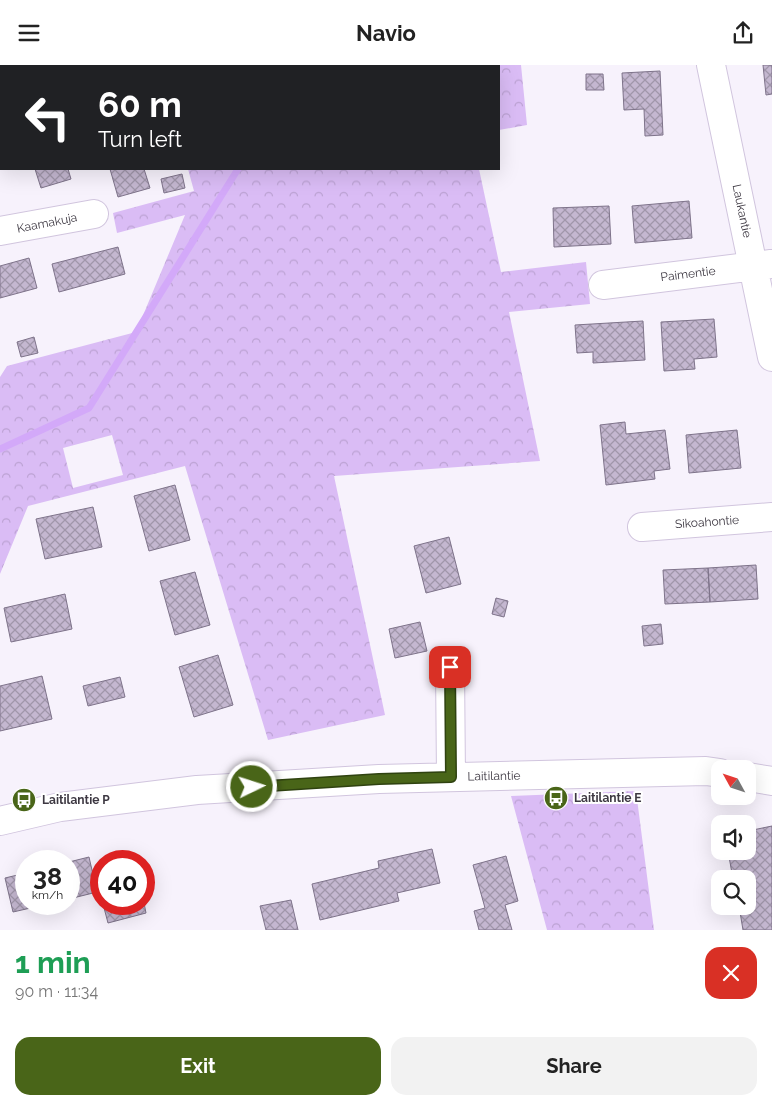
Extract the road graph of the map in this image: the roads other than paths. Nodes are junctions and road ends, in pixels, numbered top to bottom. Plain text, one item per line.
1 (712, 65) edge
2 (94, 214) dead end
3 (0, 231) edge
4 (763, 265) edge
5 (603, 285) dead end
6 (772, 357) edge
7 (772, 517) edge
8 (642, 527) dead end
9 (450, 667) dead end
10 (711, 772) edge
11 (451, 777) junction
12 (756, 778) edge
13 (772, 781) edge
14 (0, 821) edge

1 - 4 street, Laukantie
2 - 3 street, Kaamakuja
4 - 5 street, Paimentie
4 - 6 street, Laukantie
7 - 8 street, Sikoahontie
9 - 11 street
10 - 11 street, Laitilantie
11 - 14 street, Laitilantie
12 - 13 street

